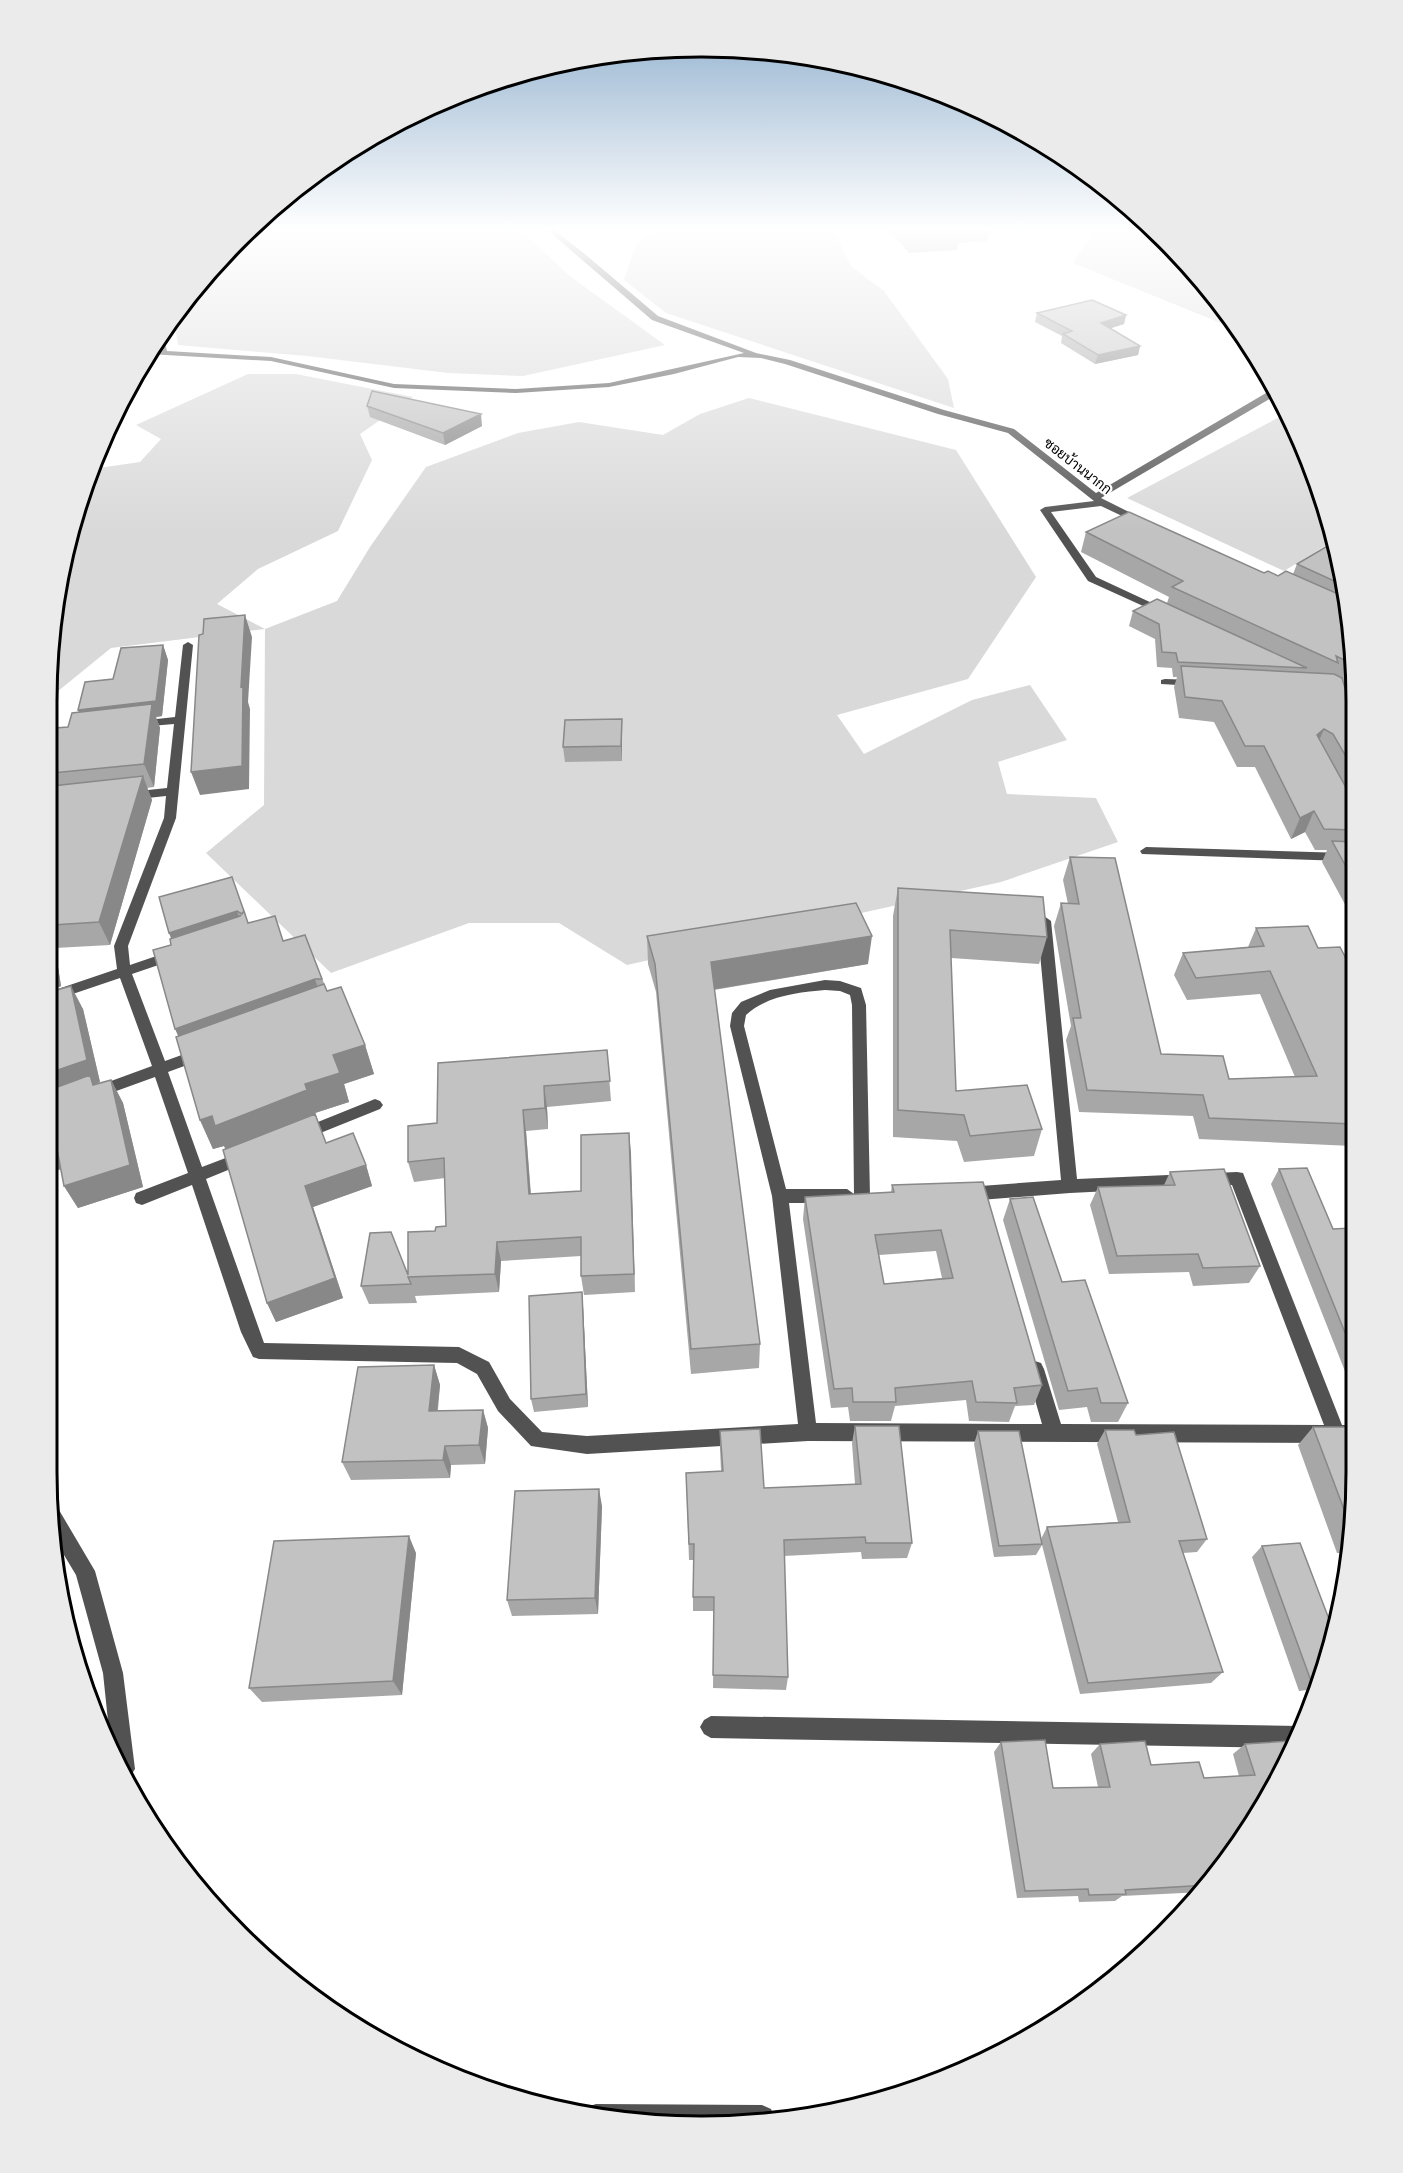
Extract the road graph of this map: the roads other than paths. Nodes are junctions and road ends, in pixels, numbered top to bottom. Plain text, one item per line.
1 (687, 329) edge
2 (163, 347) edge
3 (160, 352) edge
4 (164, 352) junction
5 (761, 356) junction
6 (1269, 395) edge
7 (1099, 500) junction
8 (1156, 528) edge
9 (1175, 618) edge
10 (188, 645) dead end
11 (1165, 682) dead end
12 (1213, 684) edge
13 (1324, 689) edge
14 (1346, 698) edge
15 (181, 720) junction
16 (122, 726) edge
17 (174, 791) junction
18 (119, 797) edge
19 (1146, 851) dead end
20 (1346, 857) edge
21 (1043, 903) edge
22 (189, 951) edge
23 (124, 971) junction
24 (57, 994) edge
25 (216, 1049) edge
26 (160, 1069) junction
27 (85, 1096) edge
28 (375, 1105) dead end
29 (291, 1138) edge
30 (260, 1151) edge
31 (196, 1176) junction
32 (1070, 1186) junction
33 (951, 1194) edge
34 (780, 1196) junction
35 (142, 1198) dead end
36 (1031, 1353) edge
37 (808, 1432) junction
38 (1054, 1433) junction
39 (1344, 1435) edge
40 (60, 1530) edge
41 (711, 1727) dead end
42 (1289, 1737) edge
43 (123, 1756) edge

1 - 5 street
2 - 4 street
3 - 4 street
4 - 5 street
5 - 7 street, ซอยบ้านนากก
6 - 7 street
7 - 8 street, ซอยบ้านนากก
7 - 9 street
10 - 15 street
11 - 12 street
13 - 14 street
15 - 16 street
15 - 17 street
17 - 18 street
17 - 23 street
19 - 20 street
21 - 32 street
22 - 23 street
23 - 24 street
23 - 26 street
25 - 26 street
26 - 27 street
26 - 31 street
28 - 29 street
30 - 31 street
31 - 35 street
31 - 37 street
32 - 33 street
32 - 39 street
34 - 34 street
34 - 37 street
36 - 38 street
37 - 38 street
38 - 39 street
40 - 43 street
41 - 42 street

